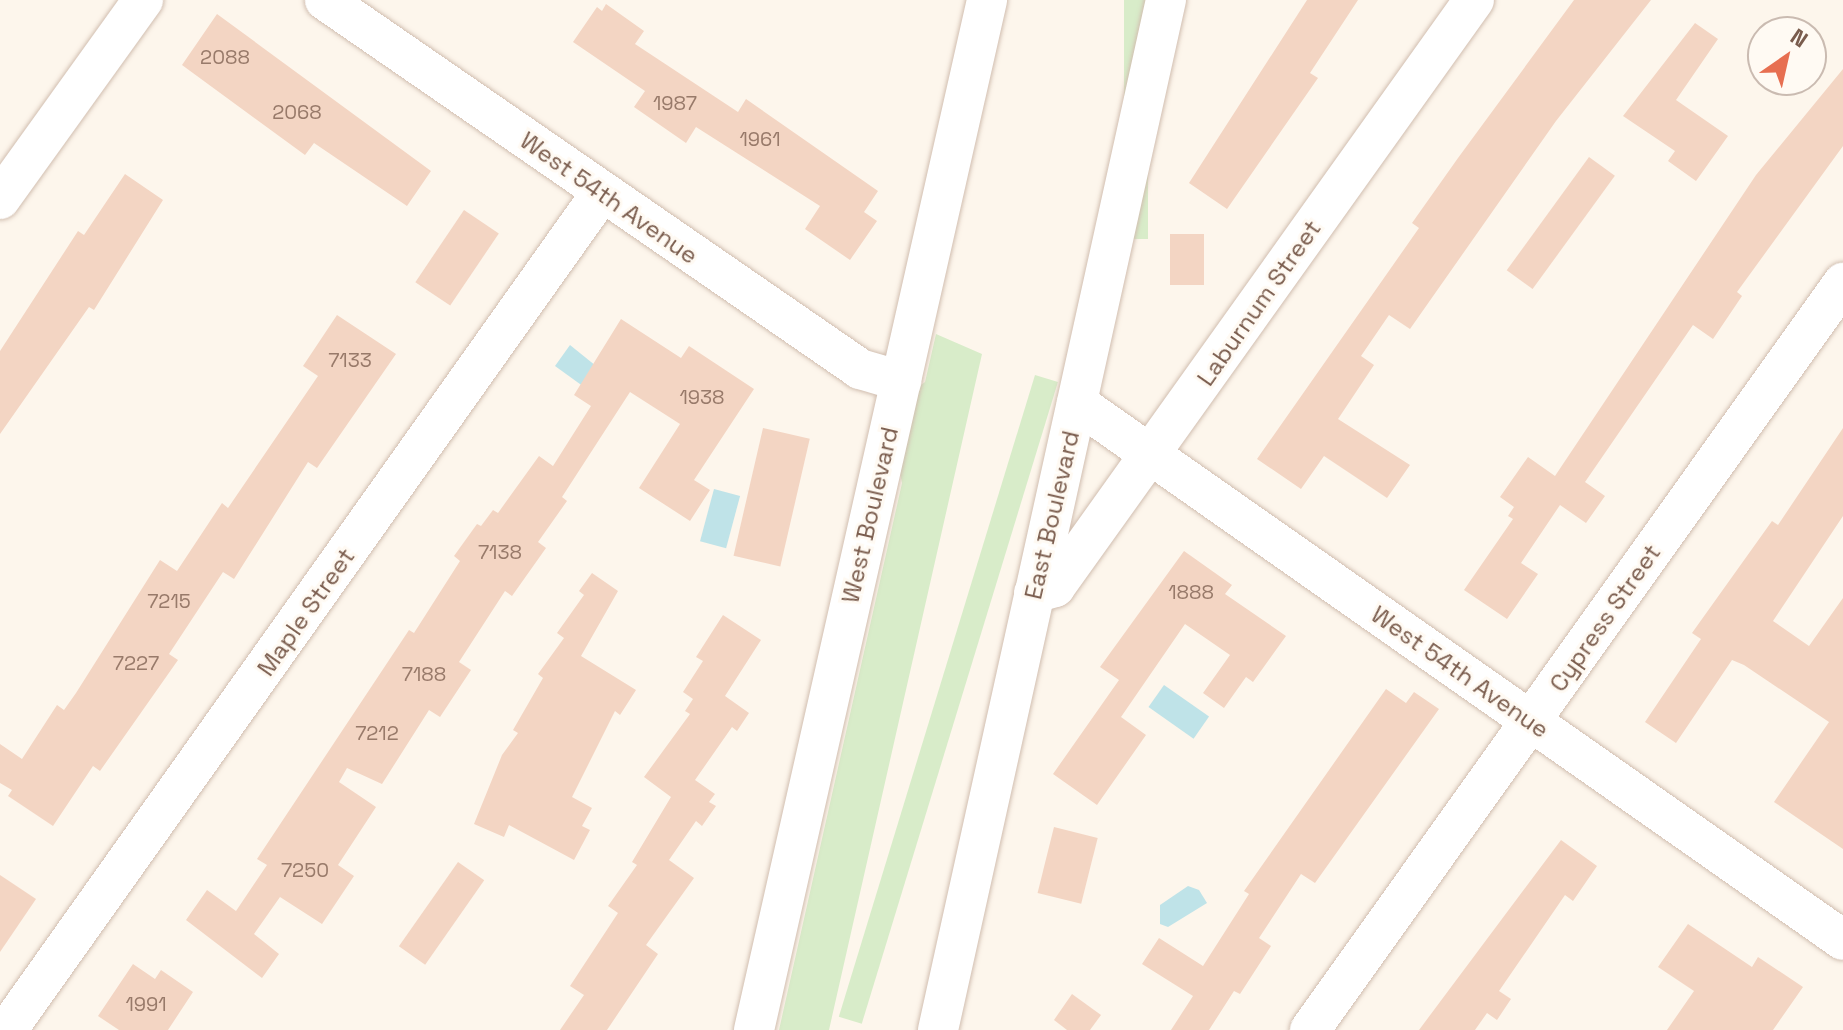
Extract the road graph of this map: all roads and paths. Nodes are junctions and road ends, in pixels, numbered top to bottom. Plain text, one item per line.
1 (143, 0) edge
2 (325, 0) edge
3 (987, 0) edge
4 (1166, 0) edge
5 (1474, 0) edge
6 (602, 192) junction
7 (0, 199) edge
8 (1843, 283) edge
9 (901, 381) junction
10 (1077, 403) junction
11 (1151, 454) junction
12 (1034, 593) junction
13 (1531, 721) junction
14 (1843, 940) edge
15 (7, 1030) edge
16 (754, 1030) edge
17 (938, 1030) edge
18 (1310, 1030) edge

1 - 7 street
2 - 6 street, West 54th Avenue
3 - 9 street, West Boulevard
4 - 10 street, East Boulevard
5 - 11 street, Laburnum Street
6 - 9 street, West 54th Avenue
6 - 15 street, Maple Street
8 - 13 street, Cypress Street
9 - 16 street, West Boulevard
10 - 11 street, West 54th Avenue
10 - 12 street, East Boulevard
11 - 12 street, Laburnum Street
11 - 13 street, West 54th Avenue
12 - 17 street, East Boulevard
13 - 14 street, West 54th Avenue
13 - 18 street, Cypress Street

